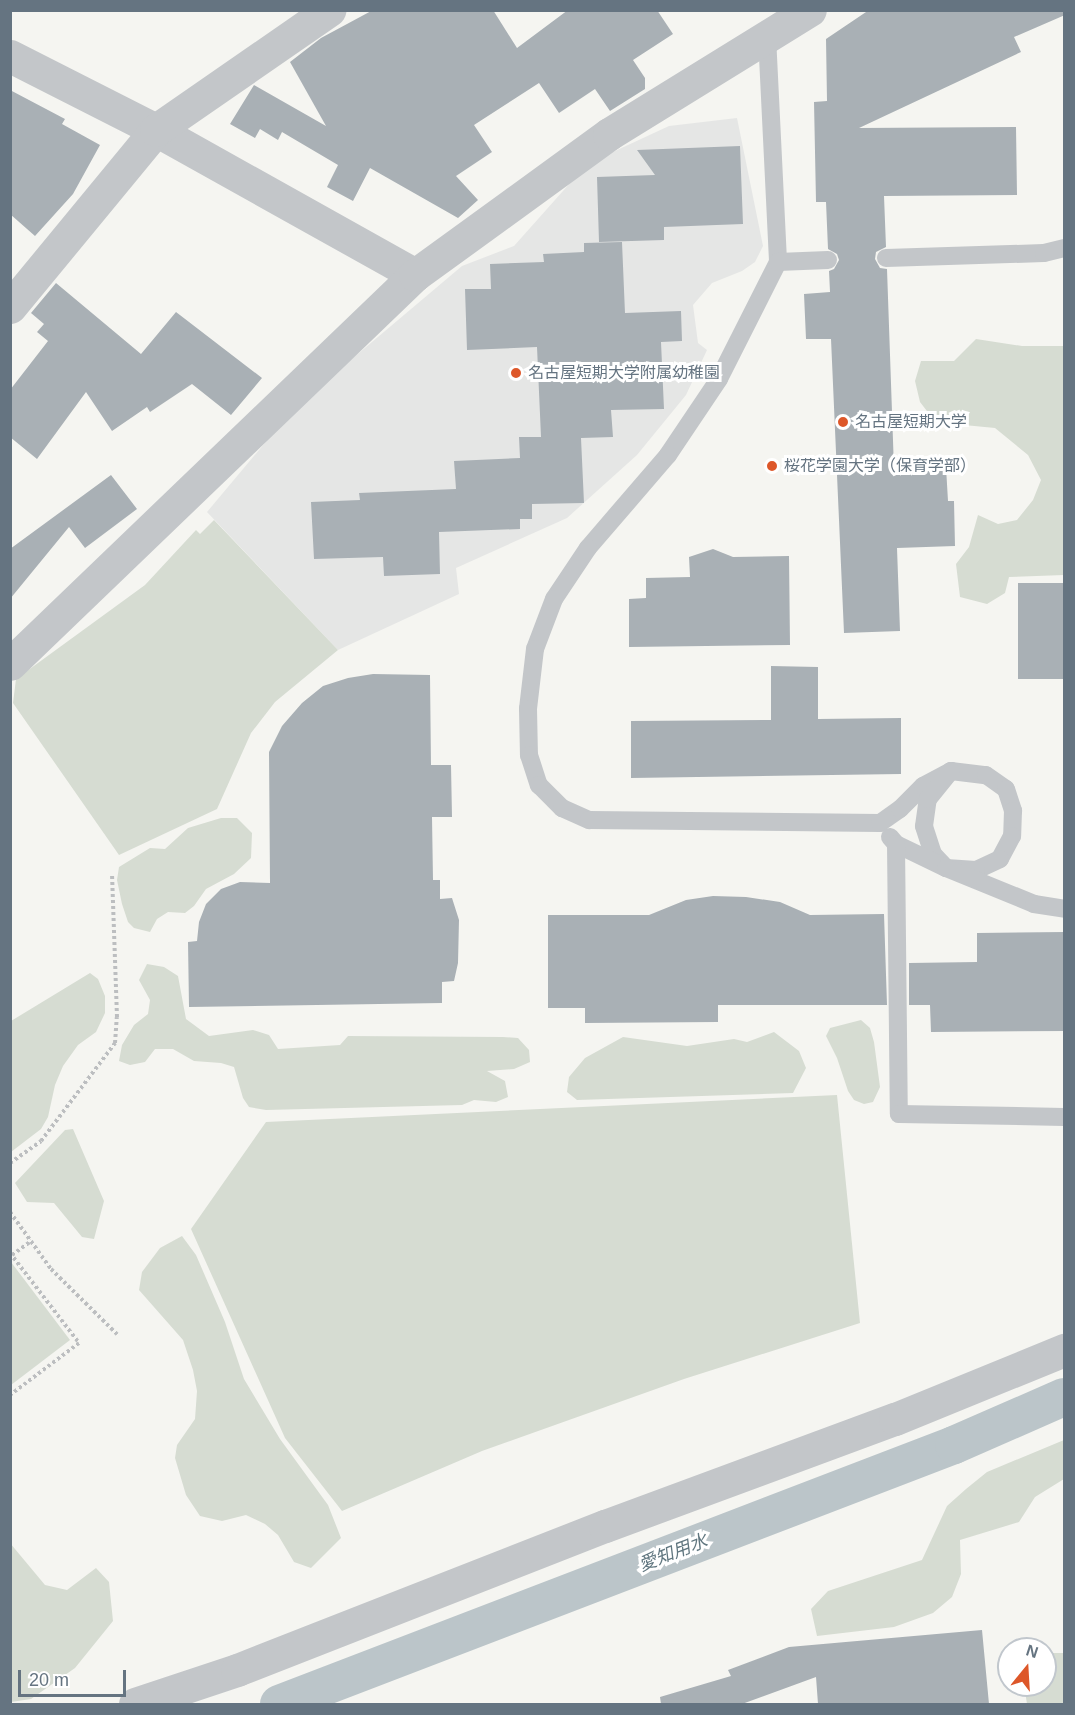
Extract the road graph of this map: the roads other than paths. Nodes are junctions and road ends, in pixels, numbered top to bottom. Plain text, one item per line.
1 (329, 10) edge
2 (810, 10) edge
3 (767, 36) junction
4 (10, 56) edge
5 (156, 130) junction
6 (1065, 248) edge
7 (886, 258) dead end
8 (828, 260) dead end
9 (778, 262) junction
10 (415, 275) junction
11 (10, 307) edge
12 (10, 664) edge
13 (951, 771) junction
14 (880, 823) junction
15 (897, 844) junction
16 (946, 868) junction
17 (1065, 909) edge
18 (1065, 1117) edge
19 (1065, 1350) edge
20 (135, 1704) edge

1 - 5 street
2 - 3 street
3 - 9 lane
3 - 10 street
4 - 5 street
5 - 10 street
5 - 11 street
6 - 7 lane
8 - 9 lane
9 - 14 lane
10 - 12 street
13 - 14 lane
13 - 16 lane
13 - 16 lane
14 - 15 lane
15 - 16 lane
15 - 18 lane
16 - 17 lane
19 - 20 street

